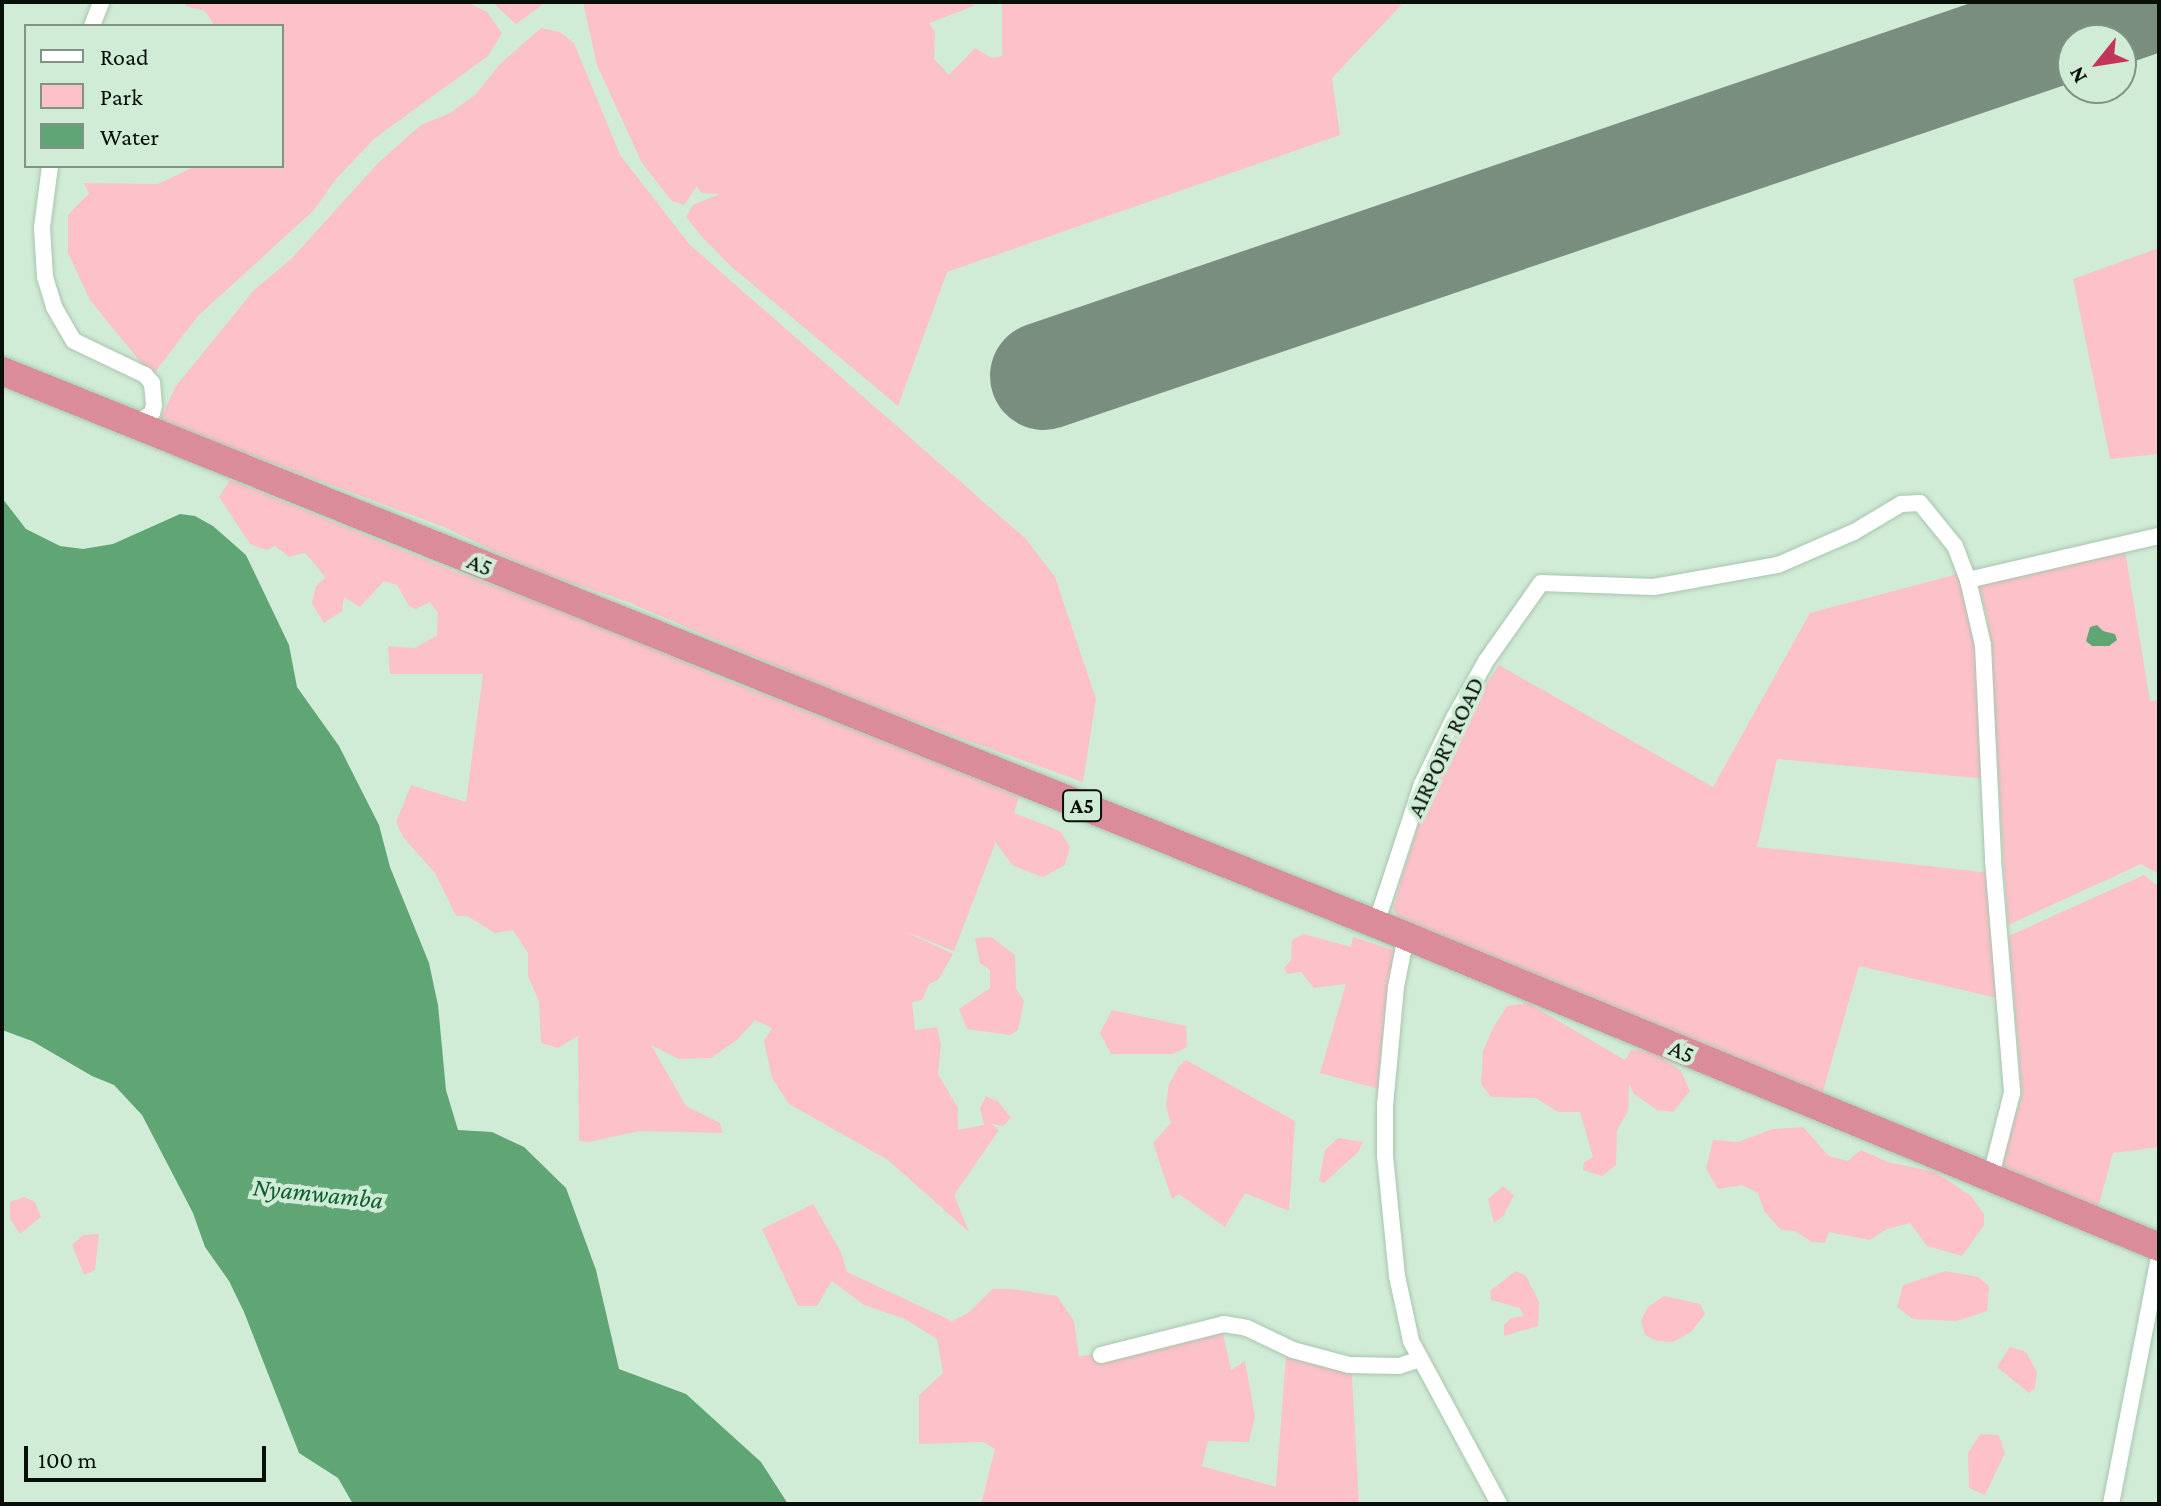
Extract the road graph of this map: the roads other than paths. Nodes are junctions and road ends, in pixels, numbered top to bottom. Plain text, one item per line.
1 (101, 2) edge
2 (93, 24) edge
3 (50, 168) edge
4 (2, 371) edge
5 (138, 423) junction
6 (2159, 536) edge
7 (1968, 580) junction
8 (1376, 924) junction
9 (1406, 936) junction
10 (1990, 1179) junction
11 (2159, 1247) edge
12 (2159, 1257) edge
13 (1101, 1355) dead end
14 (1420, 1359) junction
15 (1499, 1504) edge
16 (2111, 1504) edge

1 - 2 street
3 - 5 street
4 - 5 highway, A5 / A5
5 - 8 highway, A5 / A5
6 - 7 street
7 - 8 street, AIRPORT ROAD
7 - 10 street
8 - 9 highway, A5 / A5
9 - 10 highway, A5 / A5
9 - 14 street
10 - 11 highway, A5 / A5
12 - 16 street
13 - 14 street
14 - 15 street

